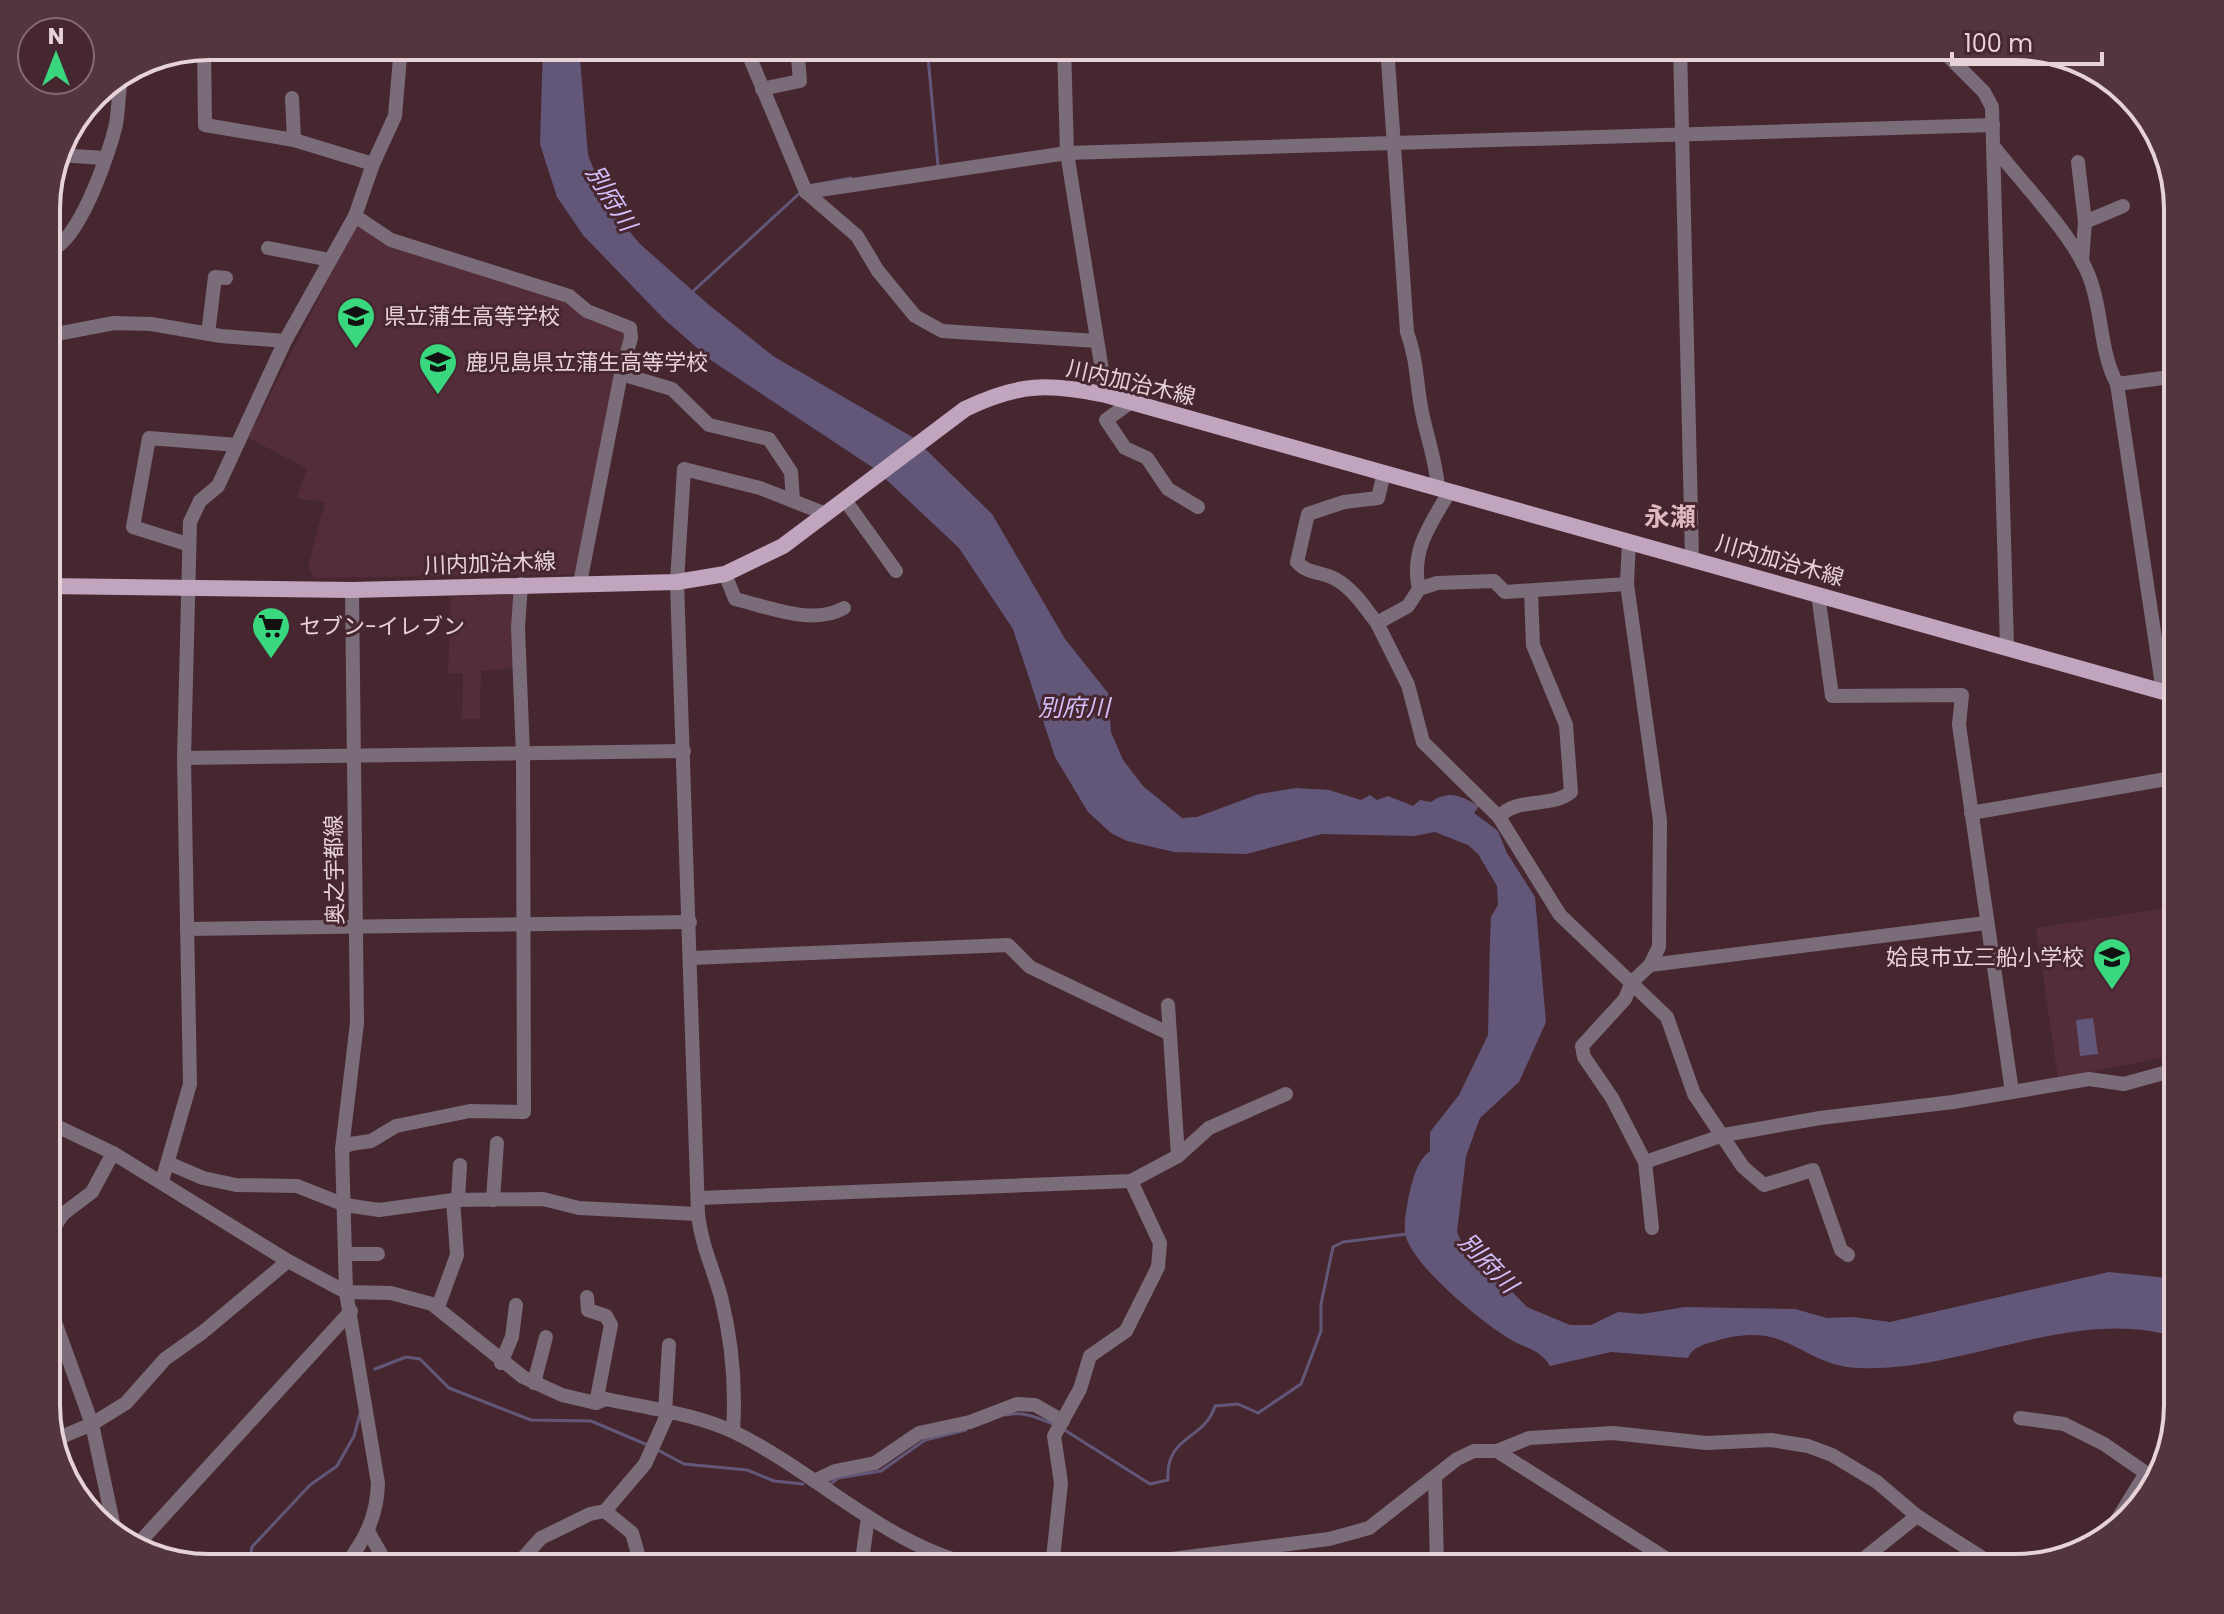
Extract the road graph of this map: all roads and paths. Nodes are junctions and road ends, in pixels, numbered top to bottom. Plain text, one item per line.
1 (204, 60) edge
2 (400, 60) edge
3 (751, 60) edge
4 (798, 60) edge
5 (1064, 60) edge
6 (1388, 60) edge
7 (1680, 60) edge
8 (1952, 60) edge
9 (762, 89) junction
10 (120, 90) edge
11 (292, 98) dead end
12 (1993, 125) junction
13 (1683, 133) junction
14 (294, 140) junction
15 (1393, 142) junction
16 (1994, 147) junction
17 (1067, 153) junction
18 (70, 156) edge
19 (104, 158) junction
20 (2078, 162) dead end
21 (373, 164) junction
22 (806, 192) junction
23 (2123, 206) dead end
24 (355, 216) junction
25 (2085, 222) junction
26 (60, 246) edge
27 (268, 248) dead end
28 (330, 260) junction
29 (2082, 262) junction
30 (226, 278) dead end
31 (60, 333) edge
32 (208, 334) junction
33 (285, 341) junction
34 (1097, 341) junction
35 (621, 374) junction
36 (2164, 378) edge
37 (2117, 384) junction
38 (1106, 395) junction
39 (1131, 402) junction
40 (237, 445) junction
41 (1384, 473) junction
42 (1444, 489) junction
43 (793, 500) junction
44 (845, 500) junction
45 (1198, 507) dead end
46 (826, 514) junction
47 (1629, 541) junction
48 (187, 544) junction
49 (1692, 558) junction
50 (896, 571) dead end
51 (725, 574) junction
52 (677, 582) junction
53 (580, 583) junction
54 (521, 584) junction
55 (1627, 584) junction
56 (60, 586) edge
57 (186, 587) junction
58 (1419, 589) junction
59 (352, 590) junction
60 (1531, 592) junction
61 (1818, 594) junction
62 (844, 608) dead end
63 (1377, 623) junction
64 (2007, 647) junction
65 (2164, 654) edge
66 (2164, 692) edge
67 (684, 751) junction
68 (523, 755) junction
69 (355, 756) junction
70 (184, 758) junction
71 (2164, 779) edge
72 (1971, 813) junction
73 (1499, 817) junction
74 (690, 922) junction
75 (1986, 923) junction
76 (523, 926) junction
77 (187, 929) junction
78 (356, 930) junction
79 (691, 958) junction
80 (1650, 965) junction
81 (1632, 982) junction
82 (1168, 1005) dead end
83 (1170, 1034) junction
84 (2164, 1073) edge
85 (2012, 1092) junction
86 (1286, 1094) dead end
87 (60, 1128) edge
88 (1724, 1135) junction
89 (497, 1143) dead end
90 (342, 1149) junction
91 (113, 1153) junction
92 (1178, 1156) junction
93 (1645, 1162) junction
94 (168, 1163) junction
95 (460, 1165) dead end
96 (162, 1181) junction
97 (1131, 1181) junction
98 (699, 1198) junction
99 (456, 1200) junction
100 (493, 1200) junction
101 (345, 1205) junction
102 (698, 1214) junction
103 (60, 1218) edge
104 (1652, 1228) dead end
105 (347, 1254) junction
106 (378, 1254) dead end
107 (1848, 1255) dead end
108 (288, 1261) junction
109 (346, 1292) junction
110 (587, 1297) dead end
111 (516, 1305) dead end
112 (438, 1307) junction
113 (351, 1311) junction
114 (60, 1336) edge
115 (546, 1337) dead end
116 (669, 1345) dead end
117 (501, 1363) junction
118 (534, 1383) junction
119 (596, 1403) junction
120 (667, 1413) junction
121 (2020, 1418) dead end
122 (92, 1424) junction
123 (1059, 1427) junction
124 (733, 1431) junction
125 (64, 1436) edge
126 (1497, 1451) junction
127 (1435, 1477) junction
128 (814, 1481) junction
129 (2129, 1500) edge
130 (605, 1511) junction
131 (1917, 1516) junction
132 (868, 1517) junction
133 (112, 1518) edge
134 (369, 1533) junction
135 (143, 1539) edge
136 (354, 1554) edge
137 (381, 1554) edge
138 (527, 1554) edge
139 (638, 1554) edge
140 (863, 1554) edge
141 (940, 1554) edge
142 (1053, 1554) edge
143 (1242, 1554) edge
144 (1437, 1554) edge
145 (1659, 1554) edge
146 (1870, 1554) edge
147 (1976, 1554) edge

1 - 14 street
2 - 21 street
3 - 9 street
4 - 9 street
5 - 17 street
6 - 15 street
7 - 13 street
8 - 12 street
9 - 22 street
10 - 19 street
11 - 14 street
12 - 13 street
12 - 16 street
13 - 15 street
13 - 49 street
14 - 21 street
15 - 17 street
15 - 42 street
16 - 29 street
16 - 64 street
17 - 22 street
17 - 34 street
18 - 19 street
19 - 26 street
20 - 25 street
21 - 24 street
22 - 34 street
23 - 25 street
24 - 28 street
24 - 35 street
25 - 29 street
27 - 28 street
28 - 33 street
29 - 37 street
30 - 32 street
31 - 32 street
32 - 33 street
33 - 40 street
34 - 38 street
35 - 43 street
35 - 53 street
36 - 37 street
37 - 65 street
38 - 39 main road, 川内加治木線
38 - 44 main road, 川内加治木線
39 - 41 main road, 川内加治木線
39 - 45 street
40 - 48 street
40 - 48 street
41 - 42 main road, 川内加治木線
41 - 63 street
42 - 47 main road, 川内加治木線
42 - 58 street
43 - 46 street
43 - 52 street
44 - 46 main road, 川内加治木線
44 - 50 street
46 - 51 main road, 川内加治木線
47 - 49 main road, 川内加治木線
47 - 55 street
48 - 57 street
49 - 61 main road, 川内加治木線
51 - 52 main road, 川内加治木線
51 - 62 street
52 - 53 main road, 川内加治木線
52 - 67 street
53 - 54 main road, 川内加治木線
54 - 59 main road, 川内加治木線
54 - 68 street
55 - 60 street
55 - 80 street
56 - 57 main road, 川内加治木線
57 - 59 main road, 川内加治木線
57 - 70 street
58 - 60 street
58 - 63 street
59 - 69 street, 奥之宇都線
60 - 73 street
61 - 64 main road, 川内加治木線
61 - 72 street
63 - 73 street
64 - 66 main road, 川内加治木線
67 - 68 street
67 - 74 street
68 - 69 street
68 - 76 street
69 - 70 street
69 - 78 street, 奥之宇都線
70 - 77 street
71 - 72 street
72 - 75 street
73 - 81 street
74 - 76 street
74 - 79 street
75 - 80 street
75 - 85 street
76 - 78 street
76 - 90 street
77 - 78 street
77 - 94 street
78 - 90 street, 奥之宇都線
79 - 83 street
79 - 98 street
80 - 81 street
81 - 88 street
81 - 93 street
82 - 83 street
83 - 92 street
84 - 85 street
85 - 88 street
86 - 92 street
87 - 91 street
88 - 93 street
88 - 107 street
89 - 100 street
90 - 101 street, 奥之宇都線
91 - 96 street
91 - 103 street
92 - 97 street
93 - 104 street
94 - 96 street
94 - 101 street
95 - 99 street
96 - 108 street
97 - 98 street
97 - 123 street
98 - 102 street
99 - 100 street
99 - 101 street
99 - 112 street
100 - 102 street
101 - 105 street
102 - 124 street
105 - 106 street
105 - 109 street
108 - 109 street
108 - 122 street
109 - 112 street
109 - 113 street
110 - 119 street
111 - 117 street
112 - 117 street
113 - 134 street
113 - 135 street
114 - 122 street
115 - 118 street
116 - 120 street
117 - 118 street
118 - 119 street
119 - 120 street
120 - 124 street
120 - 130 street
121 - 129 street
122 - 125 street
122 - 133 street
123 - 128 street
123 - 142 street
124 - 128 street
126 - 127 street
126 - 131 street
126 - 145 street
127 - 143 street
127 - 144 street
128 - 132 street
130 - 138 street
130 - 139 street
131 - 146 street
131 - 147 street
132 - 140 street
132 - 141 street
134 - 136 street
134 - 137 street

